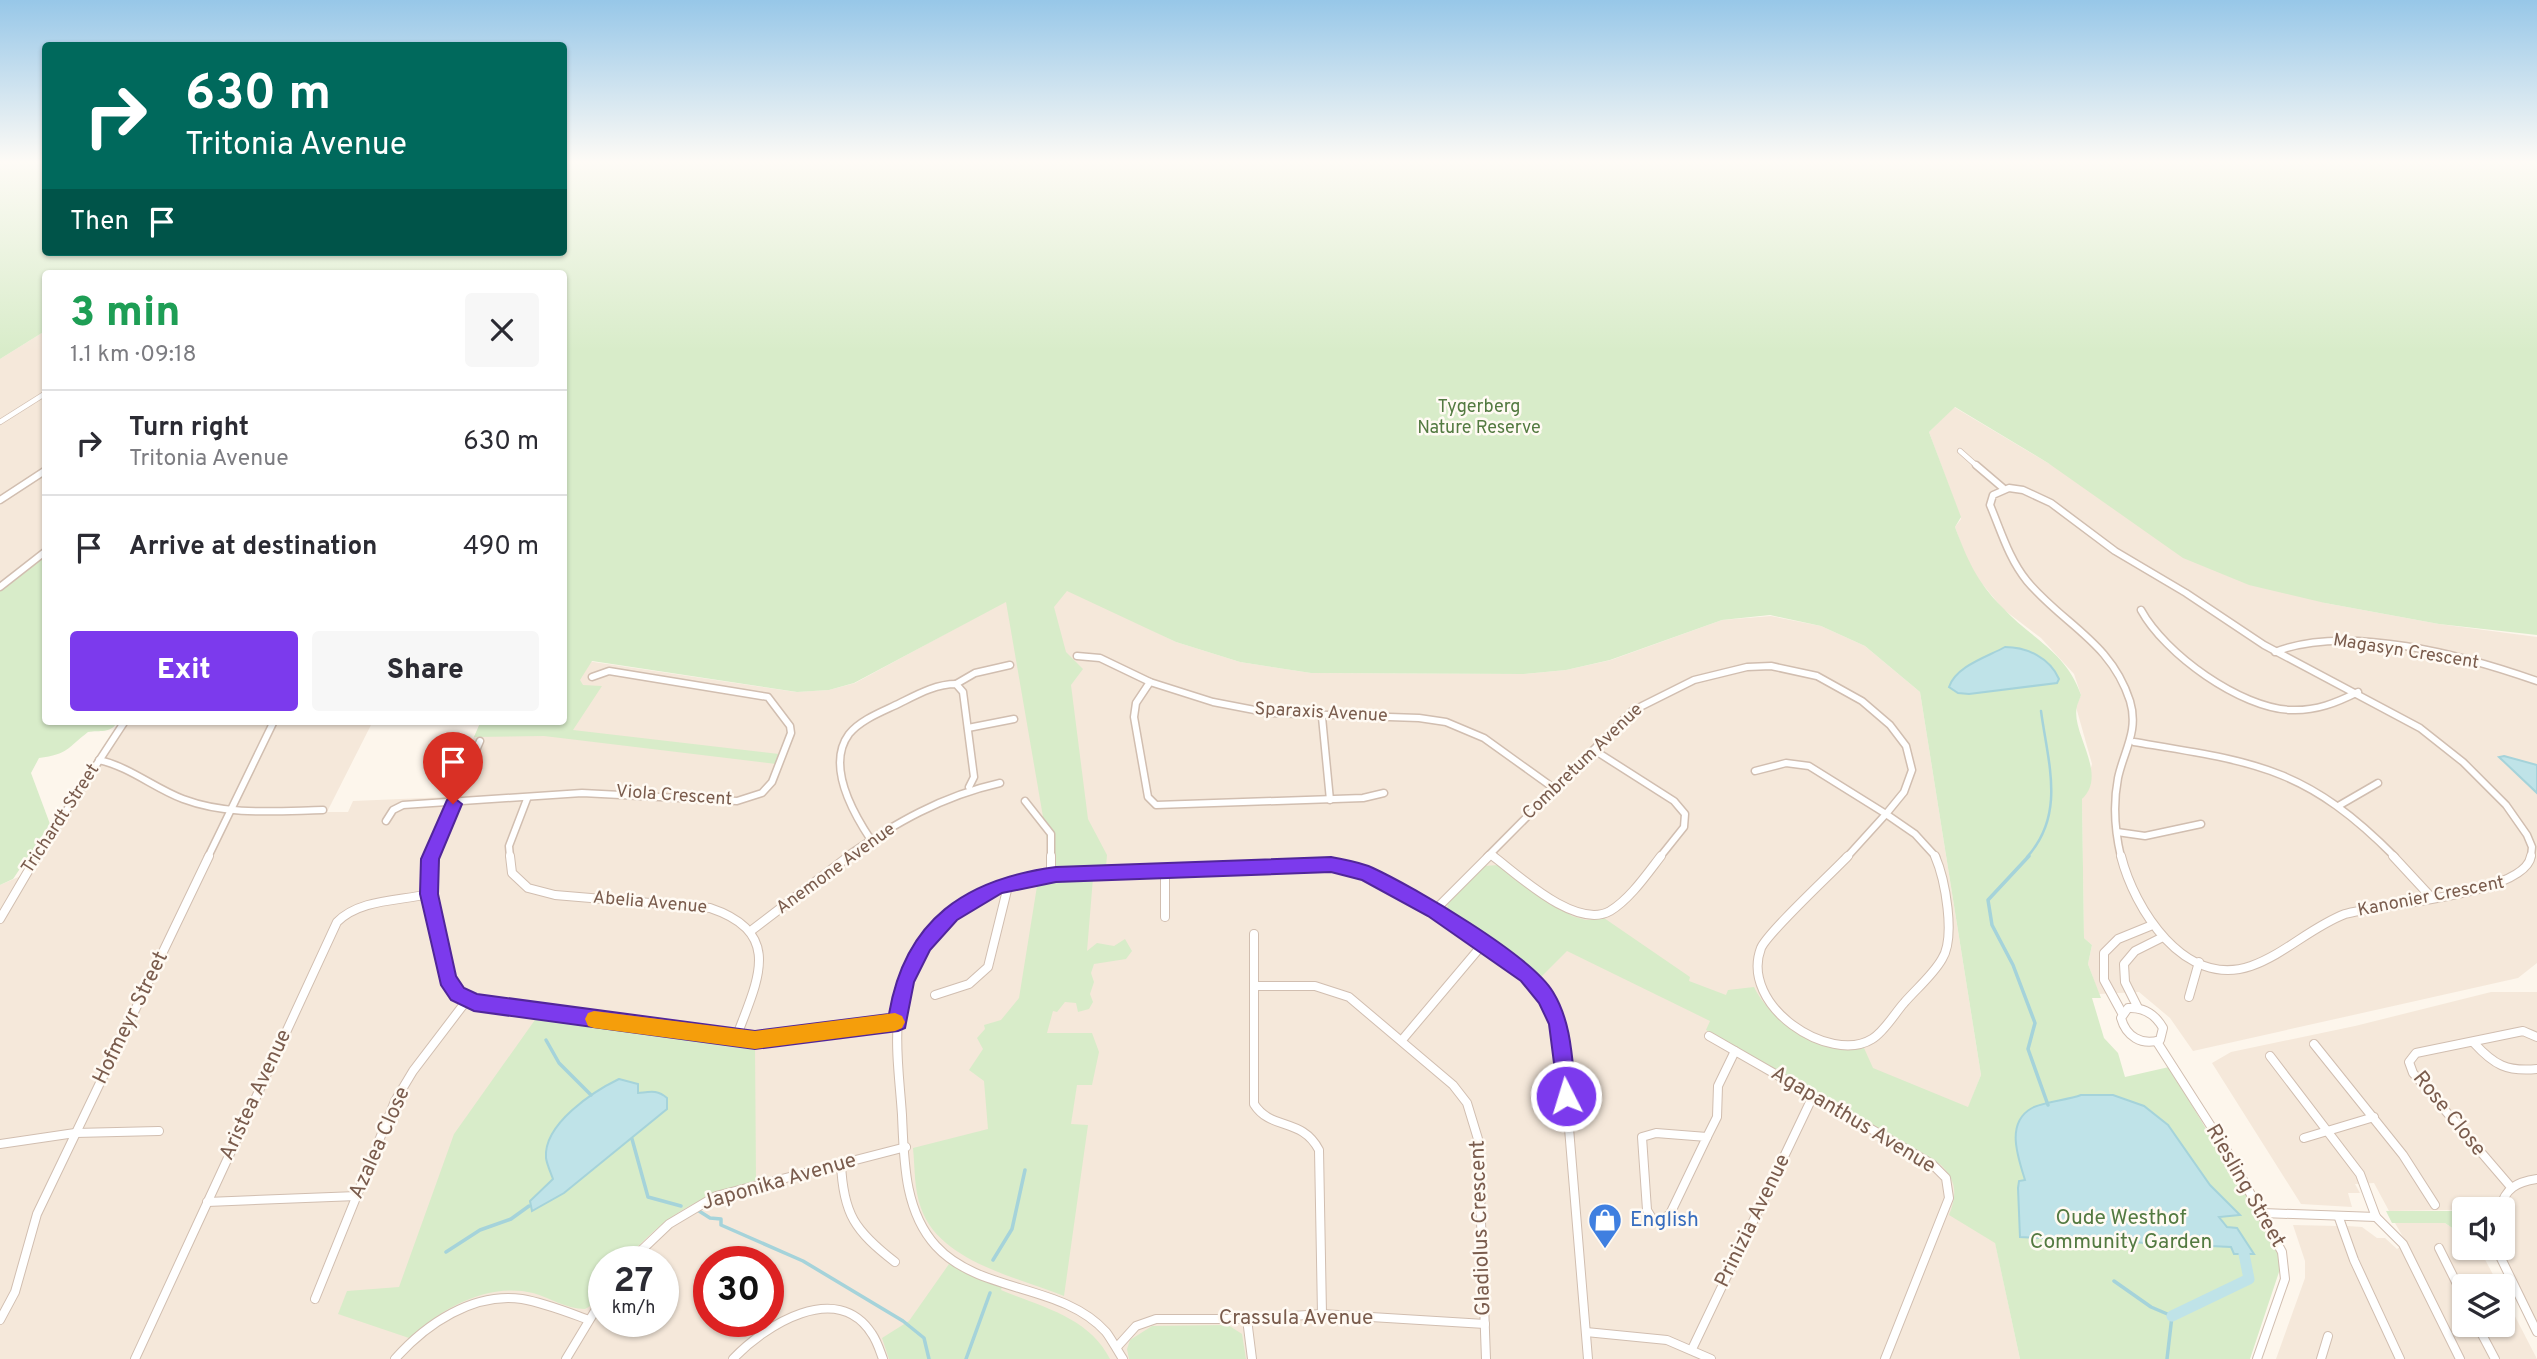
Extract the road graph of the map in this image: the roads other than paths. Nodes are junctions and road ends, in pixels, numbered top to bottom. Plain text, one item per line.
1 (42, 396) edge
2 (0, 422) edge
3 (1960, 451) dead end
4 (42, 473) edge
5 (2003, 488) junction
6 (0, 500) edge
7 (42, 554) edge
8 (2, 584) edge
9 (2141, 611) dead end
10 (2275, 652) junction
11 (1077, 656) dead end
12 (1010, 665) dead end
13 (592, 677) dead end
14 (2537, 681) edge
15 (1150, 682) junction
16 (956, 684) junction
17 (2358, 692) junction
18 (1322, 717) junction
19 (1014, 719) dead end
20 (122, 725) edge
21 (272, 725) edge
22 (968, 728) junction
23 (480, 741) dead end
24 (2134, 742) junction
25 (1594, 750) junction
26 (99, 760) junction
27 (1755, 771) dead end
28 (1000, 783) dead end
29 (2378, 783) dead end
30 (969, 787) junction
31 (1555, 789) junction
32 (1384, 793) dead end
33 (527, 799) junction
34 (1330, 800) junction
35 (1025, 801) dead end
36 (453, 804) junction
37 (2340, 805) junction
38 (323, 810) dead end
39 (231, 811) junction
40 (1885, 815) junction
41 (386, 821) dead end
42 (2201, 824) dead end
43 (2116, 831) junction
44 (871, 839) junction
45 (2534, 846) edge
46 (1491, 854) junction
47 (1165, 870) junction
48 (1051, 875) junction
49 (1009, 883) junction
50 (429, 894) junction
51 (2431, 898) junction
52 (1435, 911) junction
53 (1165, 917) dead end
54 (0, 919) edge
55 (2150, 926) junction
56 (752, 930) junction
57 (1254, 933) dead end
58 (2161, 938) junction
59 (1483, 944) junction
60 (2199, 962) junction
61 (1254, 986) junction
62 (935, 995) dead end
63 (2189, 997) dead end
64 (467, 1000) junction
65 (2138, 1007) junction
66 (2122, 1013) junction
67 (898, 1022) junction
68 (1709, 1036) dead end
69 (2537, 1037) edge
70 (736, 1038) junction
71 (1402, 1040) junction
72 (2157, 1042) junction
73 (2474, 1042) junction
74 (2314, 1044) dead end
75 (1735, 1051) junction
76 (2270, 1056) dead end
77 (2537, 1069) edge
78 (1814, 1096) junction
79 (2374, 1117) junction
80 (159, 1131) dead end
81 (2328, 1131) junction
82 (75, 1133) junction
83 (1709, 1137) junction
84 (2304, 1138) dead end
85 (0, 1144) edge
86 (906, 1147) junction
87 (841, 1163) junction
88 (2537, 1179) edge
89 (2510, 1186) junction
90 (357, 1196) junction
91 (2502, 1197) edge
92 (207, 1202) junction
93 (2435, 1205) dead end
94 (2263, 1213) junction
95 (2376, 1217) junction
96 (2339, 1218) junction
97 (646, 1246) edge
98 (2439, 1248) dead end
99 (2502, 1260) edge
100 (895, 1262) dead end
101 (2452, 1274) edge
102 (315, 1299) dead end
103 (1322, 1314) junction
104 (1247, 1319) junction
105 (0, 1320) edge
106 (588, 1320) edge
107 (588, 1322) edge
108 (1485, 1324) junction
109 (1586, 1332) junction
110 (2537, 1332) edge
111 (2328, 1336) dead end
112 (2483, 1337) edge
113 (1117, 1347) junction
114 (1693, 1347) junction
115 (135, 1359) edge
116 (395, 1359) edge
117 (566, 1359) edge
118 (733, 1359) edge
119 (883, 1359) edge
120 (1122, 1359) edge
121 (1252, 1359) edge
122 (1486, 1359) edge
123 (1588, 1359) edge
124 (1711, 1359) edge
125 (1886, 1359) edge
126 (2257, 1359) edge
127 (2321, 1359) edge
128 (2400, 1359) edge
129 (2460, 1359) edge
130 (2495, 1359) edge

1 - 2 street
3 - 5 street
4 - 6 street
5 - 10 street, Kanonier Crescent
5 - 24 street, Kanonier Crescent
7 - 8 street
9 - 17 street
10 - 14 street, Magasyn Crescent
10 - 17 street, Kanonier Crescent
11 - 15 street, Sparaxis Avenue
12 - 16 street
13 - 33 street, Viola Crescent
15 - 18 street, Sparaxis Avenue
15 - 34 street
16 - 22 street
16 - 44 street
17 - 45 street, Kanonier Crescent
18 - 31 street, Sparaxis Avenue
18 - 34 street
19 - 22 street
20 - 26 street, Trichardt Street
21 - 39 street, Hofmeyr Street
22 - 30 street
23 - 36 street
24 - 37 street
24 - 43 street, Kanonier Crescent
25 - 31 street, Combretum Avenue
25 - 40 street, Combretum Avenue
25 - 46 street
26 - 39 street
26 - 54 street, Trichardt Street
27 - 40 street
28 - 30 street, Anemone Avenue
29 - 37 street
30 - 44 street, Anemone Avenue
31 - 46 street, Combretum Avenue
32 - 34 street
33 - 36 street, Viola Crescent
33 - 56 street, Abelia Avenue
35 - 48 street
36 - 41 street, Viola Crescent
36 - 50 street
37 - 51 street
38 - 39 street
39 - 82 street, Hofmeyr Street
40 - 40 street, Combretum Avenue
42 - 43 street
43 - 55 street, Kanonier Crescent
44 - 56 street, Anemone Avenue
45 - 51 street, Kanonier Crescent
46 - 52 street, Combretum Avenue
47 - 48 street
47 - 52 street
47 - 53 street
48 - 49 street
49 - 62 street
49 - 67 street
50 - 64 street
50 - 92 street, Aristea Avenue
51 - 60 street, Kanonier Crescent
52 - 59 street
55 - 58 street, Kanonier Crescent
55 - 66 street
56 - 70 street
57 - 61 street
58 - 60 street, Kanonier Crescent
58 - 65 street
59 - 71 street
59 - 109 street
60 - 63 street
61 - 71 street, Gladiolus Crescent
61 - 103 street
64 - 70 street
64 - 90 street, Azalea Close
65 - 66 street
65 - 72 street
66 - 72 street
67 - 70 street
67 - 86 street
68 - 75 street, Agapanthus Avenue
69 - 73 street, Rose Close
71 - 108 street, Gladiolus Crescent
72 - 94 street, Riesling Street
73 - 77 street
73 - 89 street, Rose Close
74 - 79 street
75 - 78 street, Agapanthus Avenue
75 - 83 street
76 - 81 street
78 - 114 street, Prinizia Avenue
78 - 125 street, Agapanthus Avenue
79 - 81 street
79 - 93 street
80 - 82 street
81 - 84 street
81 - 95 street
82 - 85 street
82 - 105 street, Hofmeyr Street
83 - 83 street
86 - 87 street, Japonika Avenue
86 - 113 street
87 - 97 street, Japonika Avenue
87 - 100 street
88 - 89 street
89 - 91 street
90 - 92 street
90 - 102 street, Azalea Close
92 - 115 street, Aristea Avenue
94 - 96 street
94 - 126 street, Riesling Street
95 - 96 street
95 - 129 street
96 - 128 street
98 - 101 street
99 - 110 street
103 - 104 street, Crassula Avenue
103 - 108 street, Crassula Avenue
104 - 113 street, Crassula Avenue
104 - 121 street
106 - 116 street
107 - 117 street
108 - 122 street, Gladiolus Crescent
109 - 114 street
109 - 123 street
111 - 127 street
112 - 130 street
113 - 120 street
114 - 124 street
118 - 119 street

